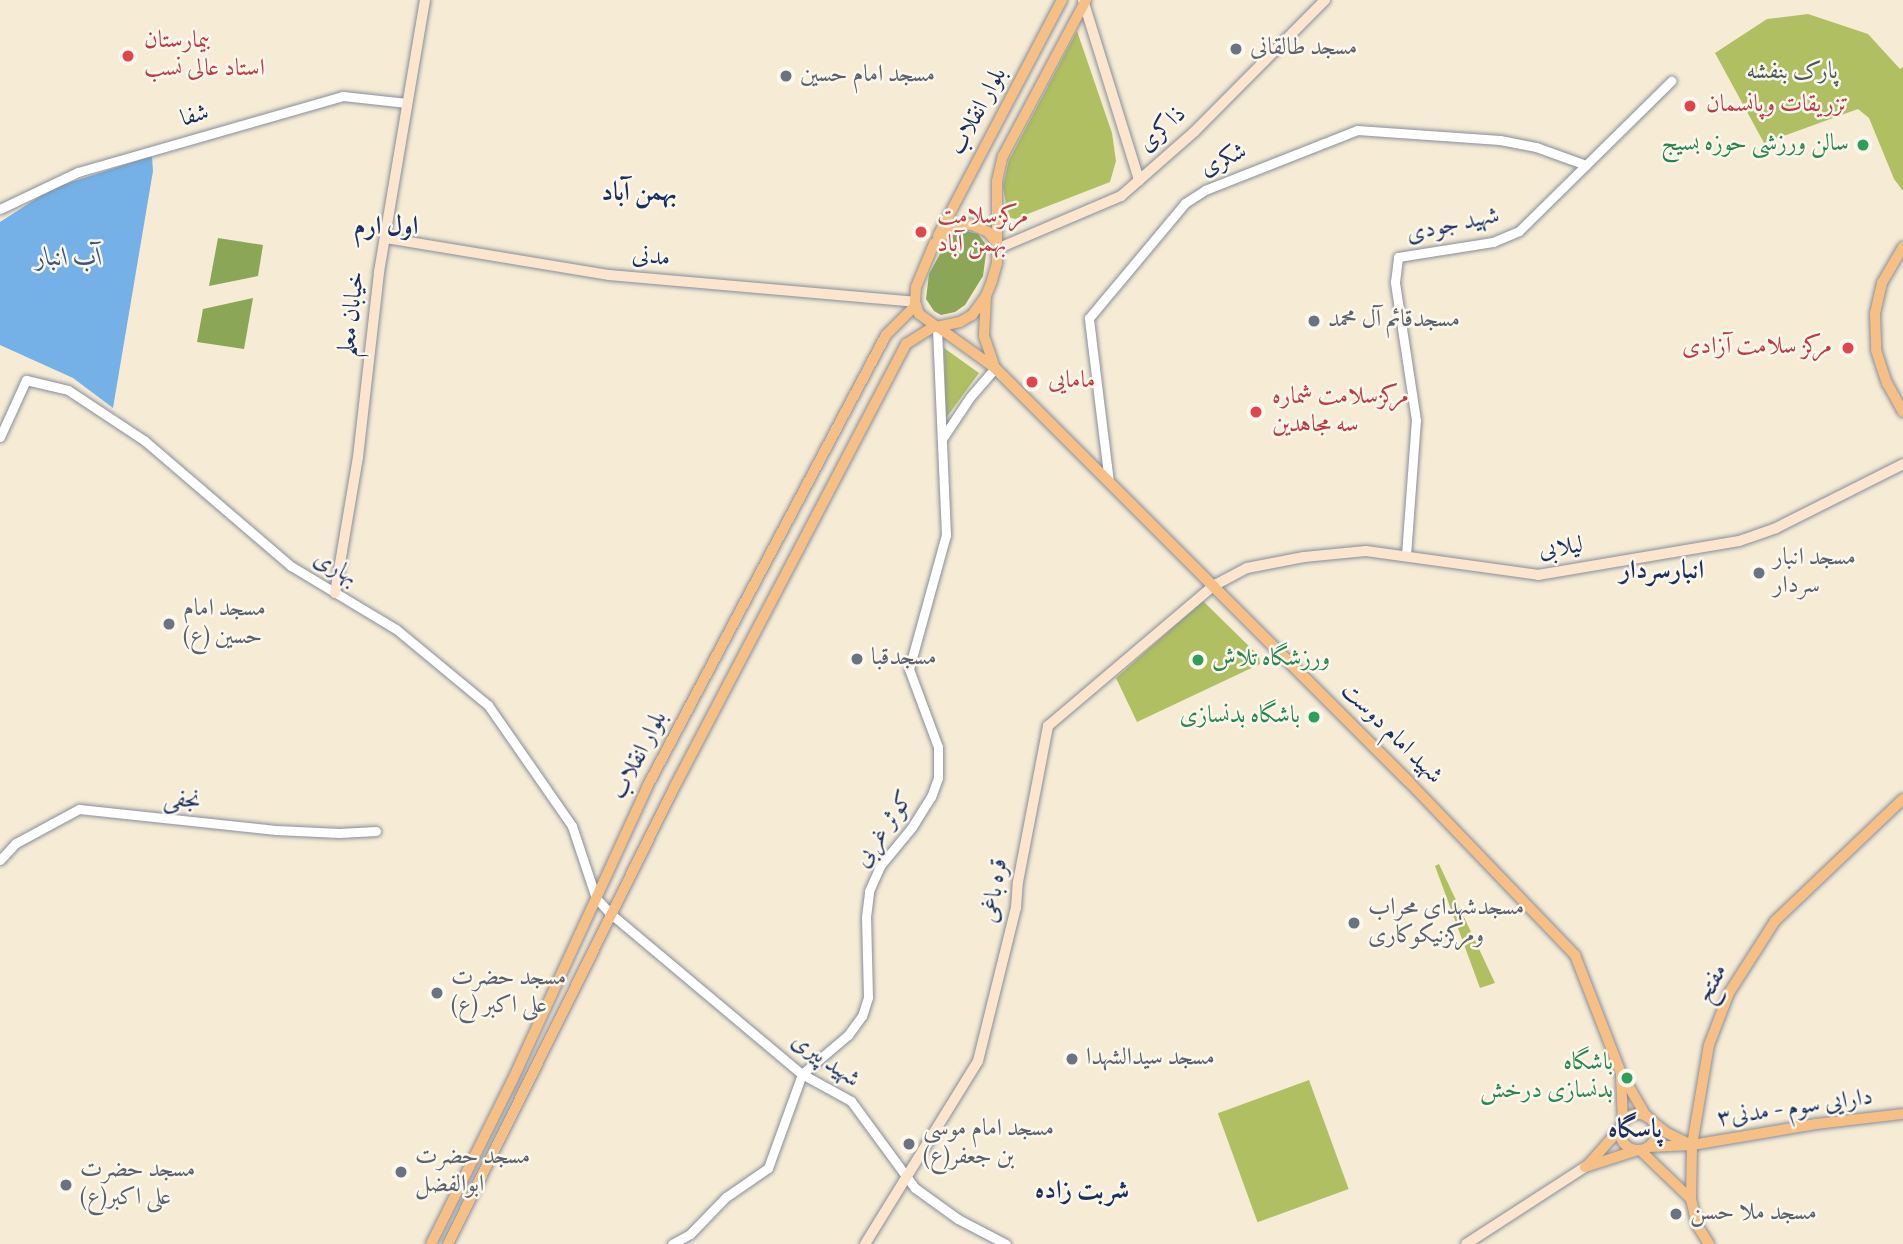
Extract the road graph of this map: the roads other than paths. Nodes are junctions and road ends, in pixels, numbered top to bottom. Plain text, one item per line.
1 (425, 0) edge
2 (1062, 0) edge
3 (1085, 0) edge
4 (1325, 0) edge
5 (1671, 81) dead end
6 (407, 103) junction
7 (1586, 165) junction
8 (1139, 180) junction
9 (0, 209) edge
10 (385, 238) junction
11 (934, 244) junction
12 (998, 246) junction
13 (1903, 247) edge
14 (986, 296) junction
15 (915, 303) junction
16 (936, 327) junction
17 (995, 368) junction
18 (1903, 412) edge
19 (1, 435) edge
20 (942, 439) junction
21 (1903, 464) edge
22 (1109, 482) junction
23 (1406, 555) junction
24 (1213, 586) junction
25 (335, 593) junction
26 (1903, 799) edge
27 (376, 831) dead end
28 (0, 860) edge
29 (596, 898) junction
30 (611, 914) junction
31 (1621, 1073) junction
32 (802, 1074) junction
33 (1903, 1114) edge
34 (1649, 1119) junction
35 (1622, 1125) junction
36 (1692, 1145) junction
37 (1642, 1149) junction
38 (1585, 1167) junction
39 (908, 1176) junction
40 (1691, 1199) junction
41 (431, 1244) edge
42 (448, 1244) edge
43 (672, 1244) edge
44 (865, 1244) edge
45 (1006, 1244) edge
46 (1466, 1244) edge
47 (1709, 1244) edge

1 - 6 main road, خیابان معلم
2 - 11 main road, بلوار انقلاب
3 - 8 main road
3 - 12 main road, بلوار انقلاب
4 - 8 main road, ذاکری
5 - 7 street, شهید جودی
6 - 9 street, شفا
6 - 10 main road, خیابان معلم
7 - 22 street, شکری
7 - 23 street, شهید جودی
8 - 12 main road, ذاکری
10 - 15 main road, مدنی
10 - 25 main road, خیابان معلم
11 - 12 main road
11 - 15 main road
12 - 14 main road
13 - 18 main road
14 - 16 main road
14 - 17 main road
15 - 16 main road
15 - 29 main road, بلوار انقلاب
16 - 17 main road, شهید امام دوست
16 - 20 street, کوثر غربی
16 - 30 main road, بلوار انقلاب
17 - 20 street
17 - 22 main road, شهید امام دوست
19 - 25 street, بهاری
20 - 32 street, کوثر غربی
21 - 23 main road, لیلابی
22 - 24 main road, شهید امام دوست
23 - 24 main road, لیلابی
24 - 31 main road, شهید امام دوست
24 - 39 main road, قره باغی
25 - 29 street, بهاری
26 - 36 main road, مفتح
27 - 28 street, نجفی
29 - 30 street, شهید پیری
29 - 41 main road, بلوار انقلاب
30 - 32 street, شهید پیری
30 - 42 main road, بلوار انقلاب
31 - 34 main road
31 - 35 main road
32 - 39 street, شهید پیری
32 - 43 street, کوثر غربی
33 - 36 main road, دارایی سوم - مدنی۳
34 - 35 main road
34 - 36 main road
34 - 37 main road
35 - 37 main road
35 - 38 main road
36 - 37 main road, دارایی سوم - مدنی۳
36 - 40 main road, مفتح
37 - 38 main road, دارایی سوم - مدنی۳
37 - 40 main road
38 - 46 main road
39 - 44 main road, قره باغی
39 - 45 street, شهید پیری
40 - 47 main road, مفتح

